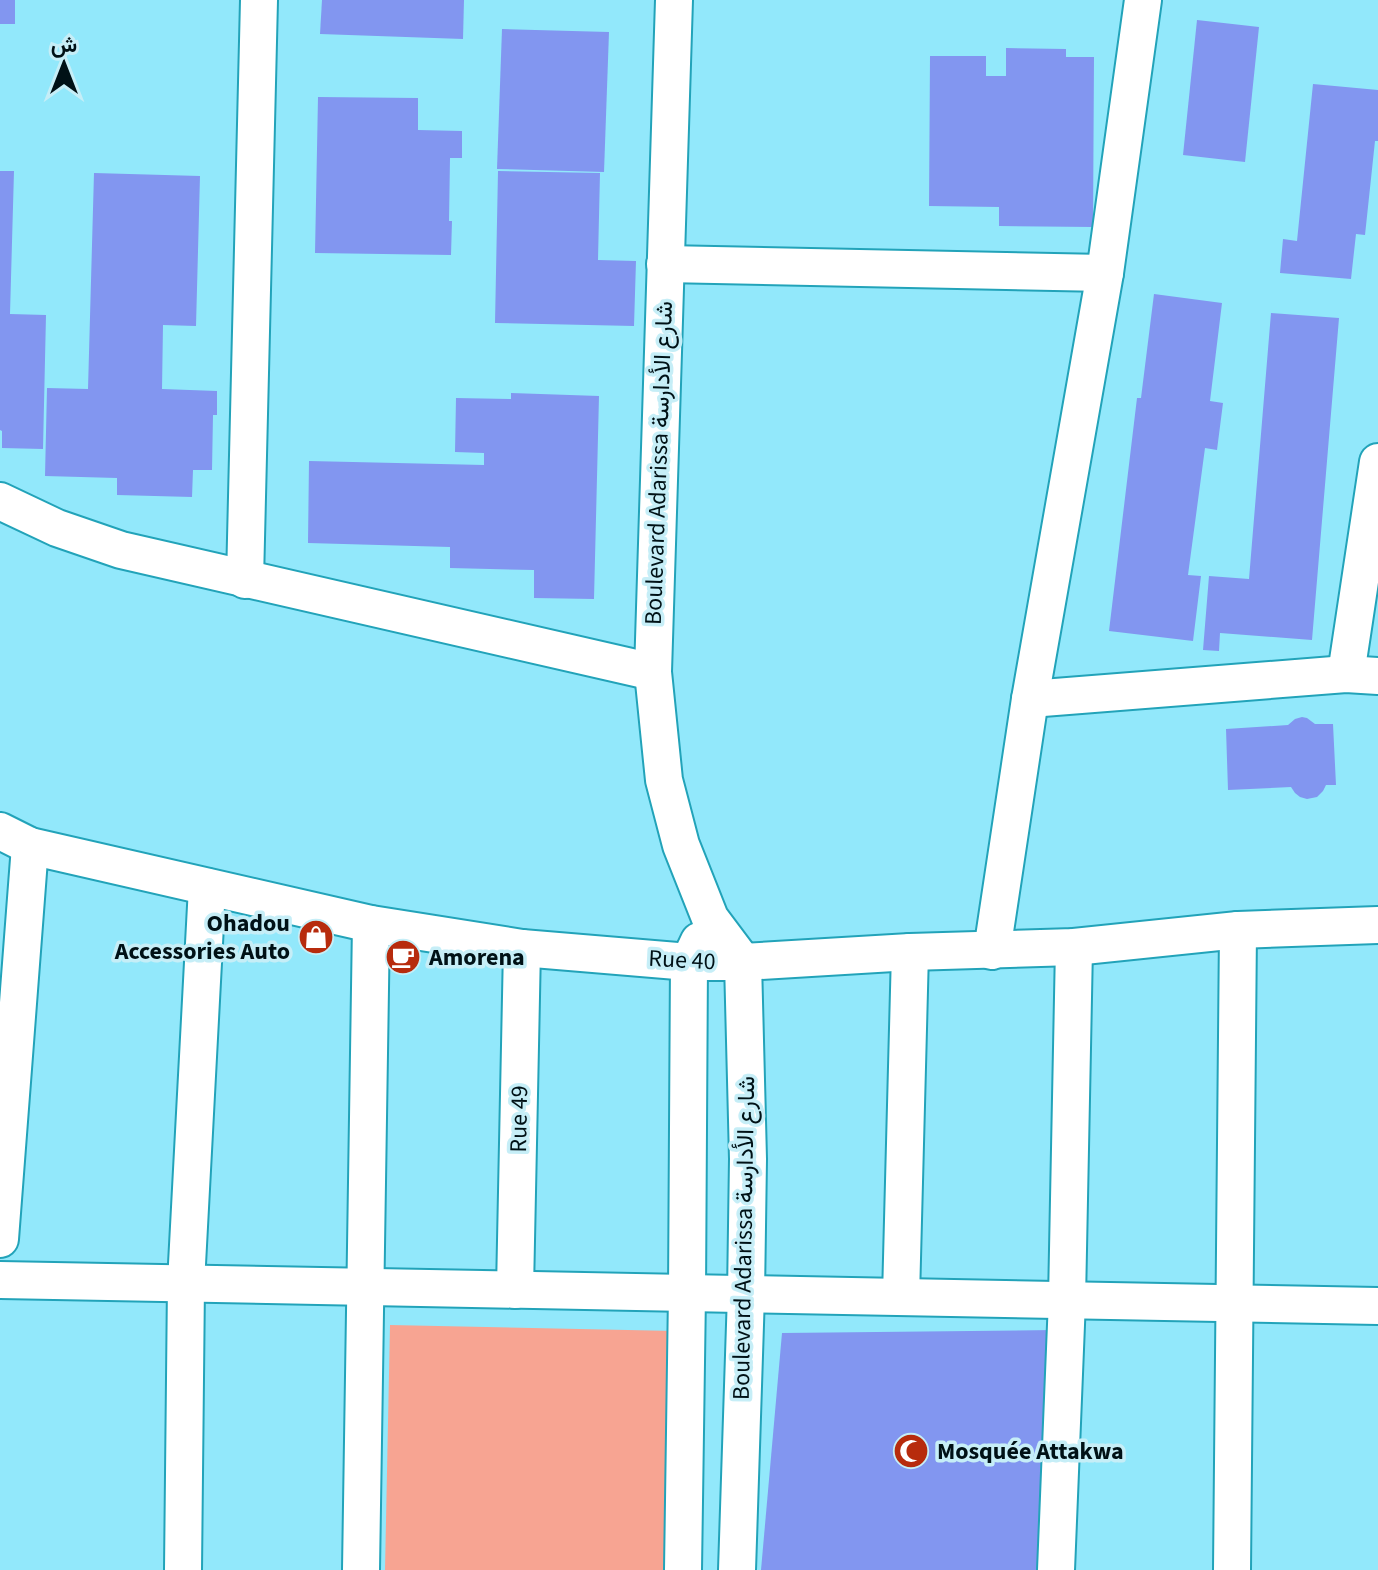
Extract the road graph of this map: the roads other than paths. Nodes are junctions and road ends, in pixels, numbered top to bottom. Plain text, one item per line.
1 (259, 0) edge
2 (674, 0) edge
3 (1143, 0) edge
4 (665, 264) junction
5 (1105, 273) junction
6 (1378, 462) edge
7 (0, 501) edge
8 (245, 580) junction
9 (653, 672) junction
10 (1362, 675) edge
11 (1030, 699) junction
12 (15, 838) edge
13 (207, 887) junction
14 (710, 918) junction
15 (371, 924) junction
16 (1378, 925) edge
17 (1238, 930) junction
18 (1074, 947) junction
19 (522, 948) junction
20 (992, 951) junction
21 (910, 952) junction
22 (689, 962) junction
23 (743, 962) junction
24 (8, 999) edge
25 (0, 1239) edge
26 (0, 1280) edge
27 (186, 1283) junction
28 (366, 1287) junction
29 (515, 1290) junction
30 (687, 1293) junction
31 (746, 1294) junction
32 (901, 1297) junction
33 (1067, 1300) junction
34 (1234, 1302) junction
35 (1378, 1306) edge
36 (183, 1570) edge
37 (361, 1570) edge
38 (683, 1570) edge
39 (737, 1570) edge
40 (1056, 1570) edge
41 (1232, 1570) edge

1 - 8 street
2 - 4 street, Boulevard Adarissa شارع الأدارسة
3 - 5 street
4 - 5 street
4 - 9 street, Boulevard Adarissa شارع الأدارسة
5 - 11 street
6 - 10 street
7 - 8 street
8 - 9 street
9 - 14 street, Boulevard Adarissa شارع الأدارسة
10 - 11 street
11 - 20 street
12 - 13 street, Rue 40
12 - 24 street
13 - 15 street, Rue 40
13 - 27 street
14 - 22 street
14 - 23 street, Boulevard Adarissa شارع الأدارسة
15 - 19 street, Rue 40
15 - 28 street
16 - 17 street, Rue 40
17 - 18 street, Rue 40
17 - 34 street
18 - 20 street, Rue 40
18 - 33 street
19 - 22 street, Rue 40
19 - 29 street, Rue 49
20 - 21 street, Rue 40
21 - 23 street, Rue 40
21 - 32 street
22 - 23 street, Rue 40
22 - 30 street
23 - 31 street, Boulevard Adarissa شارع الأدارسة
24 - 25 street
26 - 27 street
27 - 28 street
27 - 36 street
28 - 29 street
28 - 37 street
29 - 30 street
30 - 31 street
30 - 38 street
31 - 32 street
31 - 39 street, Boulevard Adarissa شارع الأدارسة
32 - 33 street
33 - 34 street
33 - 40 street
34 - 35 street
34 - 41 street

